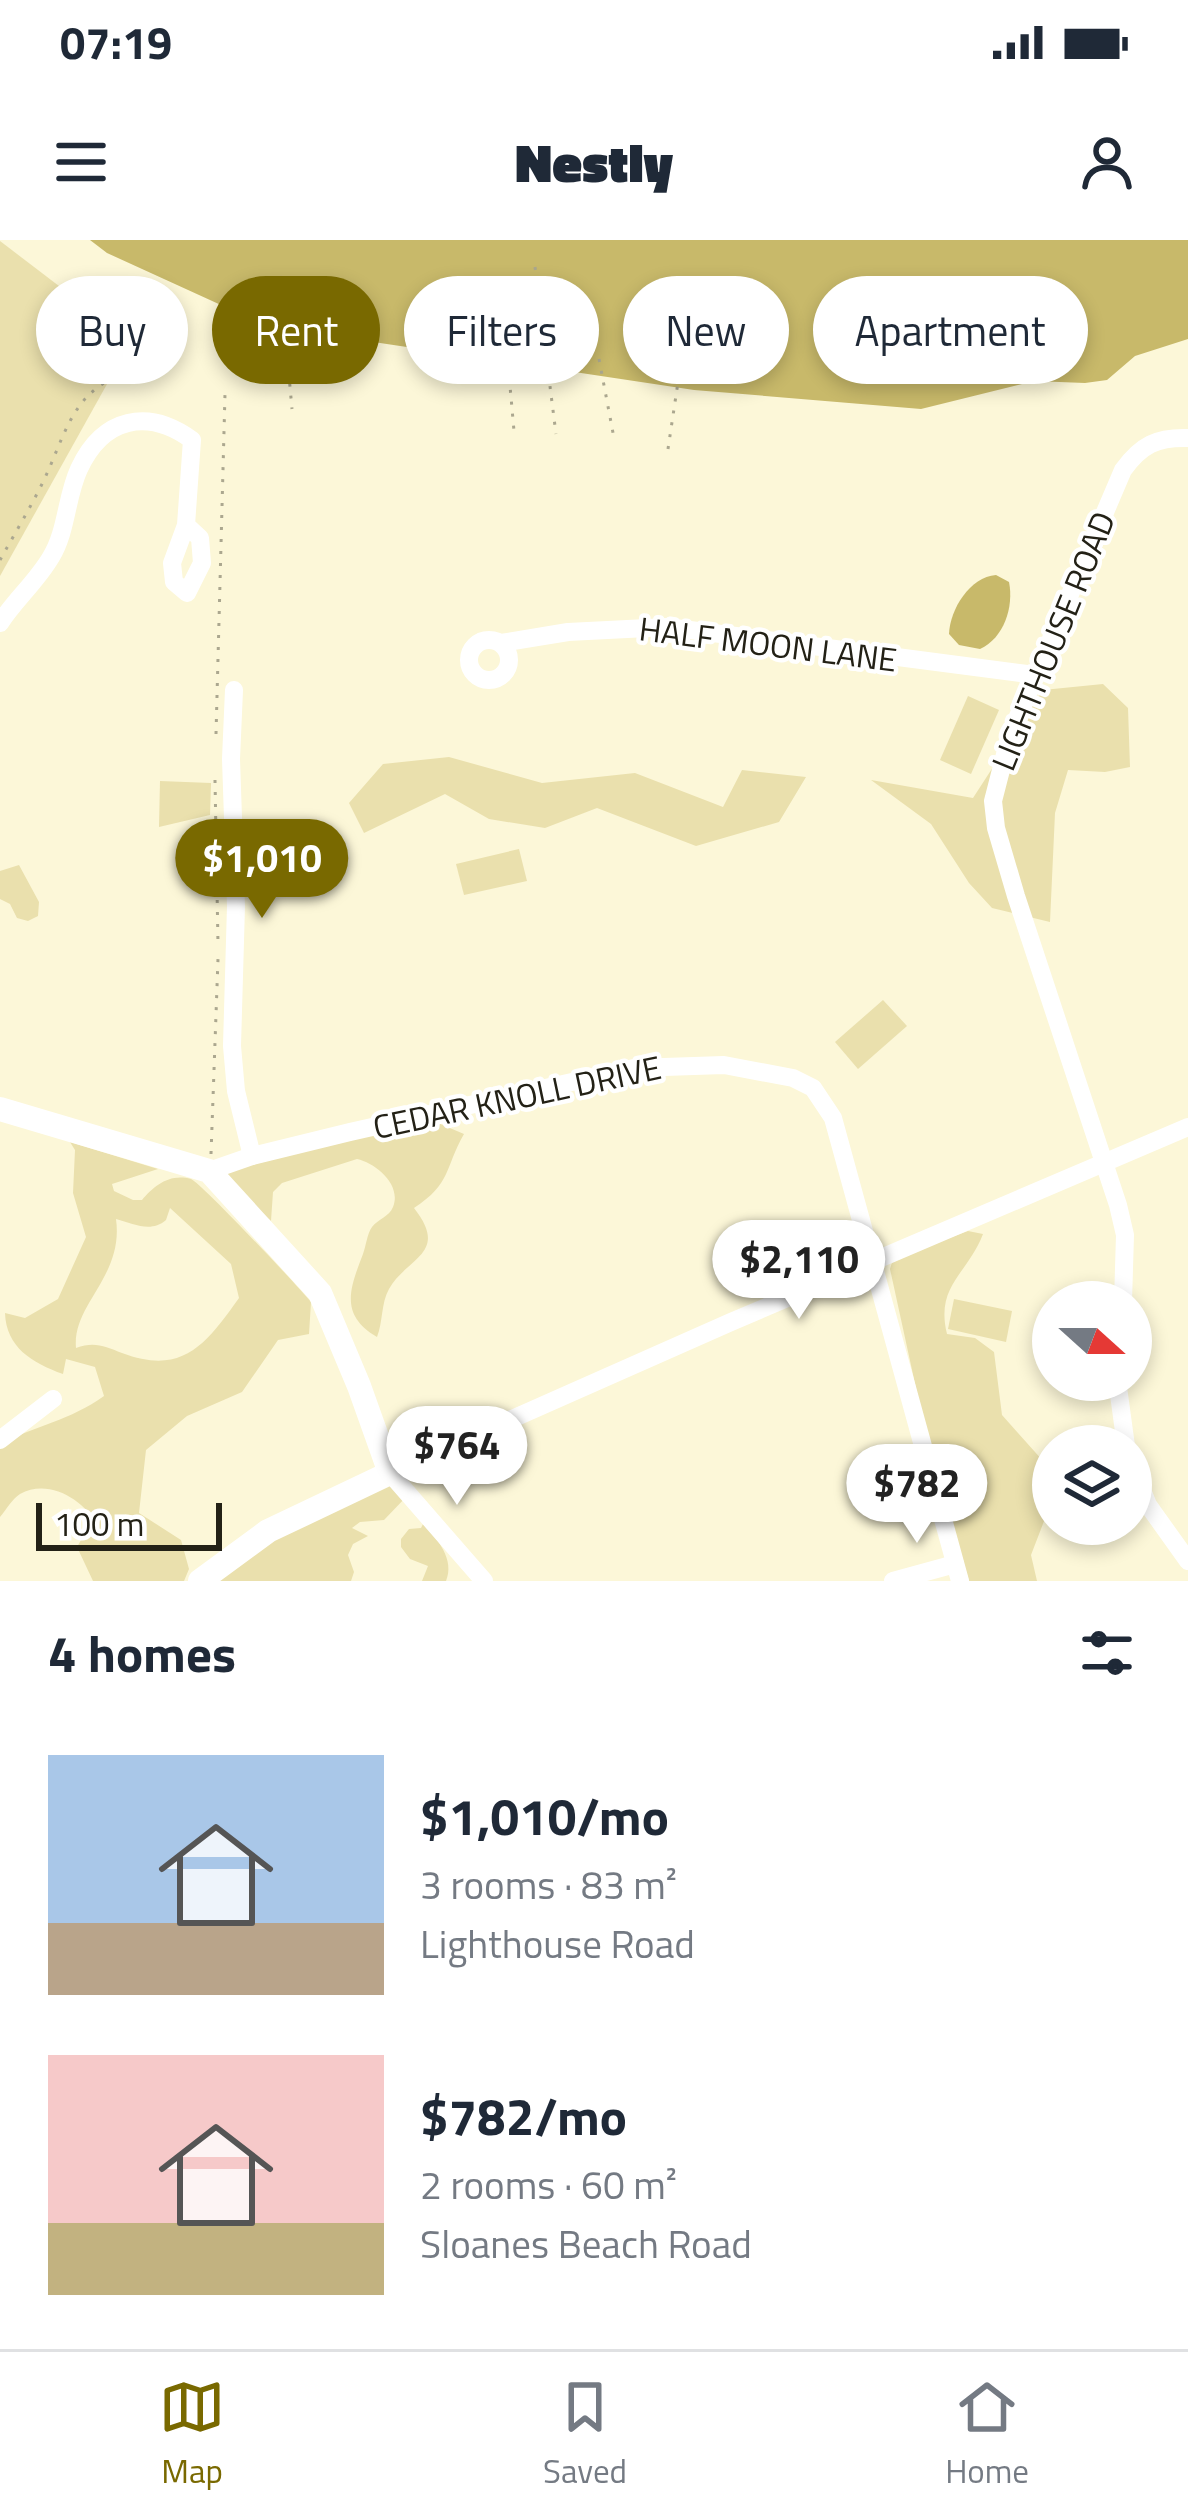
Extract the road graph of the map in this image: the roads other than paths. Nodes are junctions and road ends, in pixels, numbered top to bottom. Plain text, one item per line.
1 (1188, 438) edge
2 (193, 614) dead end
3 (0, 623) edge
4 (501, 644) dead end
5 (1035, 675) junction
6 (235, 690) dead end
7 (0, 1109) edge
8 (1188, 1127) edge
9 (253, 1156) junction
10 (1102, 1163) junction
11 (209, 1172) junction
12 (872, 1261) junction
13 (1124, 1281) edge
14 (53, 1399) dead end
15 (0, 1440) edge
16 (390, 1473) junction
17 (1152, 1511) edge
18 (1188, 1561) edge
19 (958, 1572) edge
20 (200, 1581) edge
21 (484, 1581) edge
22 (893, 1581) edge

1 - 5 street, LIGHTHOUSE ROAD
2 - 3 street
4 - 5 street, HALF MOON LANE
5 - 10 street, LIGHTHOUSE ROAD
6 - 9 street
7 - 11 main road
8 - 10 street
9 - 11 street, CEDAR KNOLL DRIVE
9 - 12 street, CEDAR KNOLL DRIVE
10 - 12 street
10 - 13 street, LIGHTHOUSE ROAD
11 - 16 main road
12 - 16 street
12 - 19 street, CEDAR KNOLL DRIVE
14 - 15 street
16 - 20 main road
16 - 21 street
17 - 18 street
19 - 22 street

